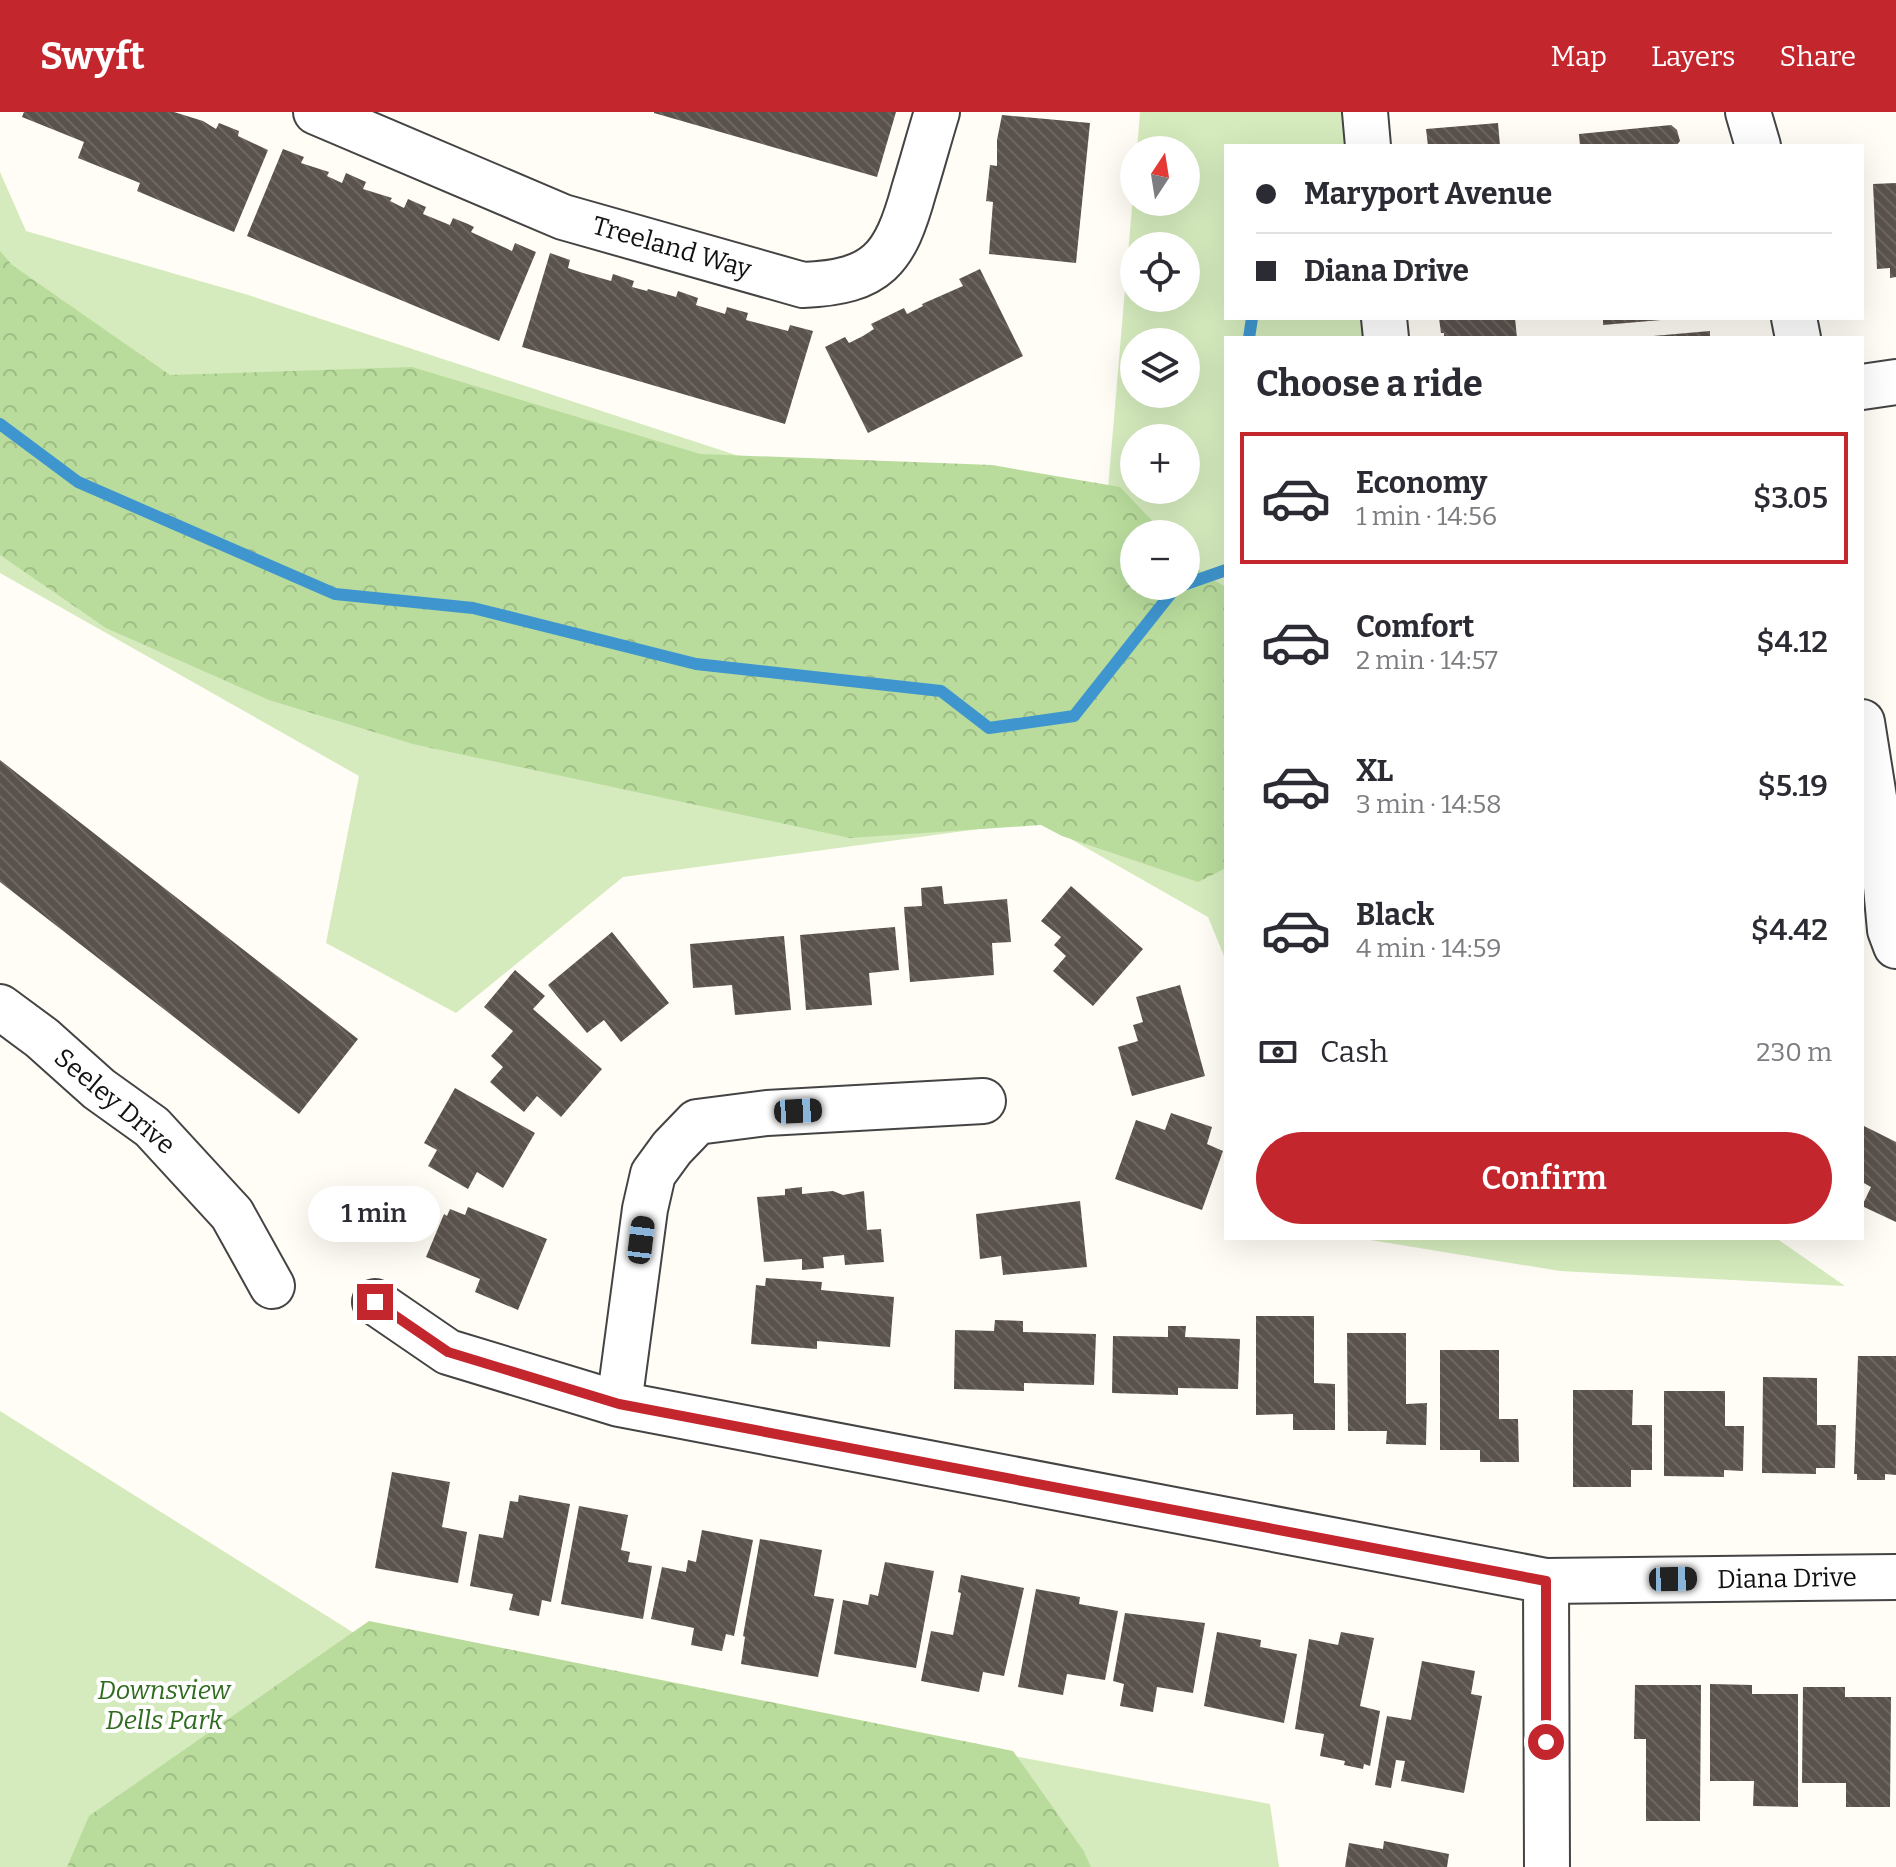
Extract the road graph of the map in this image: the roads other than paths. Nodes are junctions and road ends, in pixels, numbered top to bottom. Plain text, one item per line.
1 (316, 112) edge
2 (937, 112) edge
3 (1365, 112) edge
4 (1748, 112) edge
5 (1368, 144) edge
6 (1757, 144) edge
7 (1896, 382) edge
8 (1864, 387) edge
9 (1864, 735) edge
10 (1896, 946) edge
11 (0, 1007) edge
12 (983, 1101) dead end
13 (272, 1286) dead end
14 (375, 1302) dead end
15 (619, 1404) junction
16 (1896, 1577) edge
17 (1546, 1581) junction
18 (1547, 1867) edge

1 - 2 street, Treeland Way
3 - 5 street
4 - 6 street
7 - 8 street
9 - 10 street
11 - 13 street, Seeley Drive
12 - 15 street
14 - 15 street, Diana Drive
15 - 17 street, Diana Drive
16 - 17 street, Diana Drive
17 - 18 street

